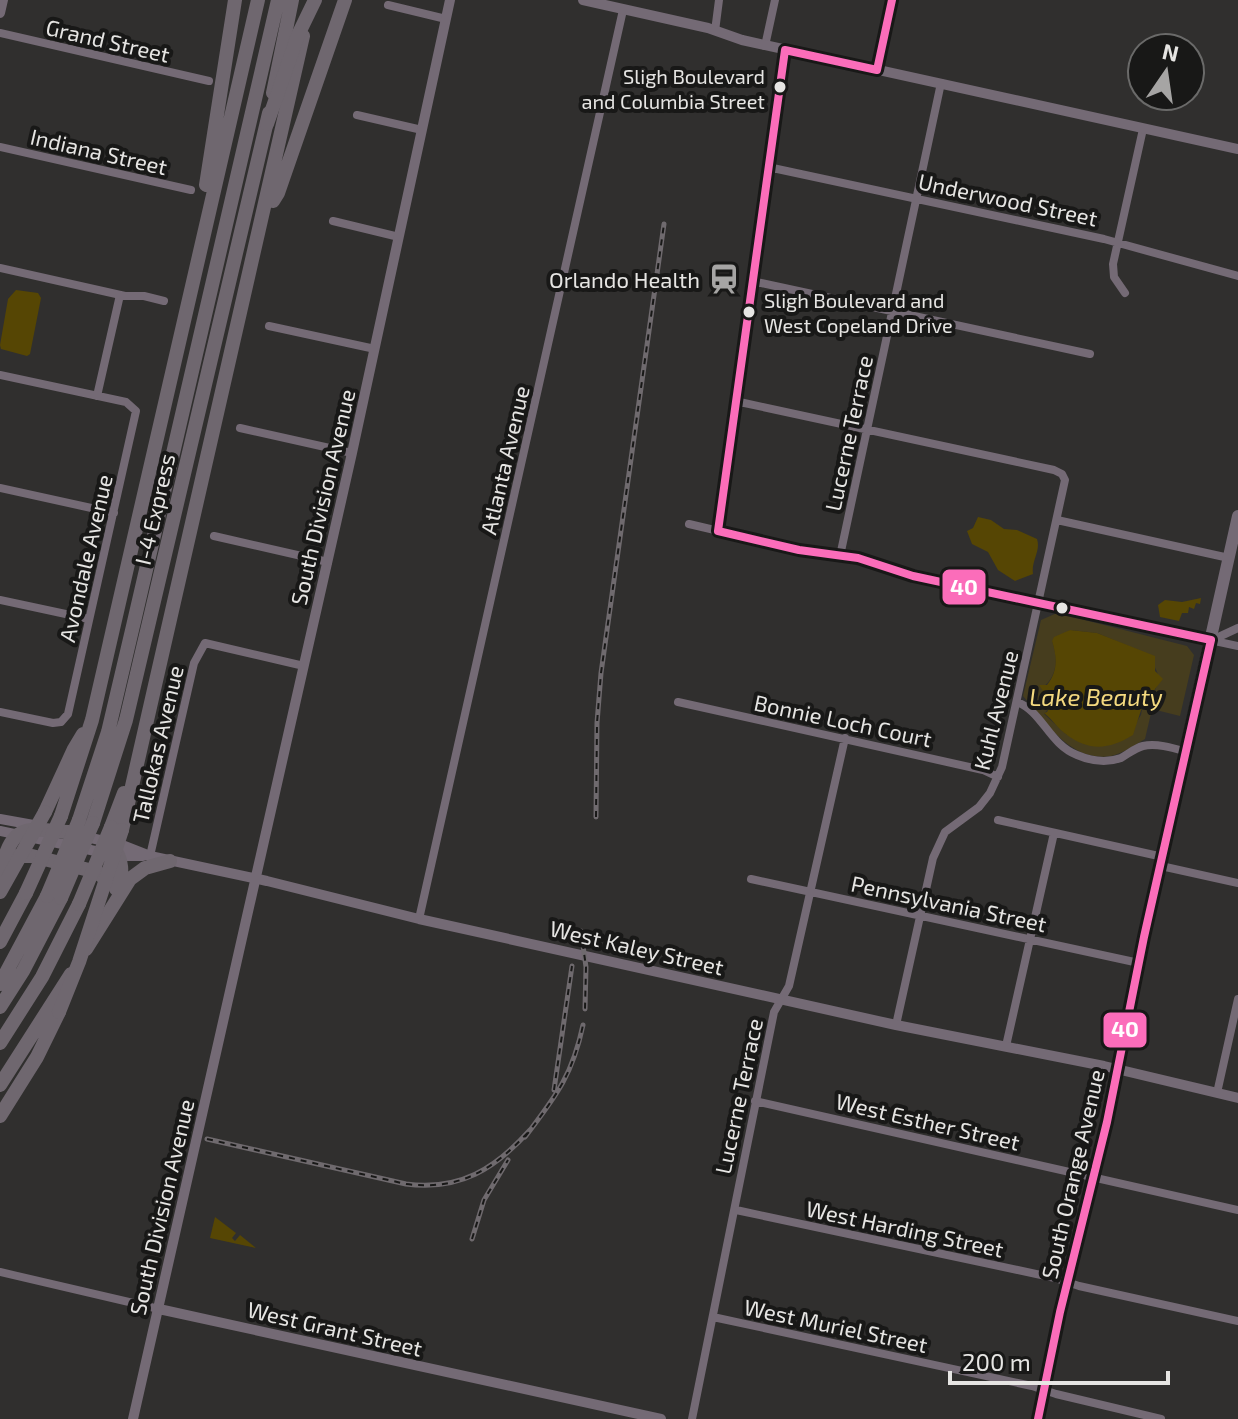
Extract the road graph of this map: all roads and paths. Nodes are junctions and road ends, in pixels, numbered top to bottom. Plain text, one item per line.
1 (3, 0) edge
2 (235, 0) edge
3 (258, 0) edge
4 (278, 0) edge
5 (292, 0) edge
6 (313, 0) edge
7 (345, 0) edge
8 (450, 0) edge
9 (583, 0) edge
10 (719, 0) edge
11 (775, 0) edge
12 (892, 0) edge
13 (388, 5) dead end
14 (623, 10) junction
15 (0, 13) edge
16 (446, 19) junction
17 (715, 31) junction
18 (0, 33) edge
19 (765, 46) junction
20 (785, 50) junction
21 (877, 70) junction
22 (209, 81) dead end
23 (941, 83) junction
24 (357, 115) dead end
25 (267, 124) junction
26 (1143, 129) junction
27 (422, 130) junction
28 (0, 147) edge
29 (1238, 149) edge
30 (768, 167) junction
31 (191, 190) dead end
32 (916, 198) junction
33 (264, 215) junction
34 (333, 221) dead end
35 (399, 237) junction
36 (1117, 243) junction
37 (0, 268) edge
38 (1238, 276) edge
39 (752, 281) junction
40 (1125, 293) dead end
41 (120, 295) junction
42 (164, 301) dead end
43 (892, 311) junction
44 (269, 326) dead end
45 (178, 343) junction
46 (375, 349) junction
47 (1090, 354) dead end
48 (0, 375) edge
49 (97, 396) junction
50 (735, 401) junction
51 (240, 428) dead end
52 (867, 429) junction
53 (352, 453) junction
54 (0, 488) edge
55 (114, 513) junction
56 (1238, 516) edge
57 (1057, 520) junction
58 (689, 524) dead end
59 (718, 531) junction
60 (214, 536) dead end
61 (840, 556) junction
62 (1229, 558) junction
63 (328, 562) junction
64 (0, 600) edge
65 (1039, 603) junction
66 (89, 619) junction
67 (1238, 628) edge
68 (1211, 640) junction
69 (1238, 646) edge
70 (304, 666) junction
71 (678, 702) dead end
72 (1017, 702) junction
73 (0, 712) edge
74 (92, 720) junction
75 (845, 738) junction
76 (1187, 752) junction
77 (998, 777) junction
78 (0, 819) edge
79 (998, 820) dead end
80 (86, 821) junction
81 (117, 828) junction
82 (0, 831) edge
83 (68, 832) junction
84 (1054, 833) junction
85 (16, 835) junction
86 (104, 841) junction
87 (119, 856) junction
88 (150, 856) junction
89 (170, 861) junction
90 (1162, 862) junction
91 (1, 866) edge
92 (256, 879) junction
93 (751, 879) dead end
94 (1238, 883) edge
95 (0, 892) edge
96 (811, 892) junction
97 (54, 897) junction
98 (109, 900) junction
99 (920, 915) junction
100 (419, 919) junction
101 (1030, 939) junction
102 (0, 942) edge
103 (1139, 963) junction
104 (0, 984) edge
105 (1238, 999) edge
106 (781, 1000) junction
107 (56, 1006) junction
108 (0, 1007) edge
109 (896, 1025) junction
110 (30, 1039) junction
111 (0, 1043) edge
112 (1006, 1046) junction
113 (1118, 1069) junction
114 (0, 1085) edge
115 (1217, 1093) junction
116 (1238, 1098) edge
117 (0, 1100) edge
118 (755, 1101) junction
119 (0, 1116) edge
120 (1093, 1177) junction
121 (736, 1210) junction
122 (1238, 1210) edge
123 (0, 1272) edge
124 (1067, 1282) junction
125 (159, 1309) junction
126 (713, 1317) junction
127 (1238, 1321) edge
128 (1045, 1391) junction
129 (133, 1419) edge
130 (661, 1419) edge
131 (692, 1419) edge
132 (1038, 1419) edge
133 (1161, 1419) edge

1 - 15 street
2 - 45 highway
3 - 45 highway
4 - 80 highway, I-4 Express
5 - 25 highway, I-4 Express, bridge
6 - 25 highway, bridge
6 - 33 highway
7 - 33 highway
8 - 16 street, South Division Avenue
9 - 14 street
10 - 17 street
11 - 19 street
12 - 21 street
13 - 16 street
14 - 17 street
14 - 100 street, Atlanta Avenue
16 - 27 street, South Division Avenue
17 - 19 street
18 - 22 street, Grand Street
19 - 20 street
20 - 21 street
20 - 30 street
21 - 23 street
23 - 26 street
23 - 32 street, Lucerne Terrace
24 - 27 street
25 - 80 highway, I-4 Express
26 - 29 street
26 - 36 street
27 - 35 street, South Division Avenue
28 - 31 street, Indiana Street
30 - 32 street, Underwood Street
30 - 39 street
32 - 36 street, Underwood Street
32 - 43 street, Lucerne Terrace
33 - 81 highway
34 - 35 street
35 - 46 street, South Division Avenue
36 - 38 street, Underwood Street
36 - 40 street
37 - 41 street
39 - 43 street
39 - 50 street
41 - 42 street
41 - 49 street
43 - 47 street
43 - 52 street, Lucerne Terrace
44 - 46 street
45 - 74 highway
46 - 53 street, South Division Avenue
48 - 49 street
49 - 55 street, Avondale Avenue
50 - 52 street
50 - 59 street
51 - 53 street
52 - 57 street, Kuhl Avenue
52 - 61 street, Lucerne Terrace
53 - 63 street, South Division Avenue
54 - 55 street
55 - 66 street, Avondale Avenue
56 - 62 main road, South Orange Avenue
57 - 62 street
57 - 65 street, Kuhl Avenue
58 - 59 street
59 - 61 street
60 - 63 street
61 - 65 street
62 - 68 main road, South Orange Avenue
63 - 70 street, South Division Avenue
64 - 66 street
65 - 68 street
65 - 72 street, Kuhl Avenue
66 - 73 street, Avondale Avenue
67 - 68 street
68 - 69 street
68 - 76 main road, South Orange Avenue
70 - 88 street, Tallokas Avenue
70 - 92 street, South Division Avenue
71 - 75 street, Bonnie Loch Court
72 - 76 street
72 - 77 street, Kuhl Avenue
74 - 95 highway, bridge
74 - 102 highway, bridge
75 - 77 street, Bonnie Loch Court
75 - 96 street, Lucerne Terrace
76 - 90 main road, South Orange Avenue
77 - 99 street, Kuhl Avenue
78 - 83 street, West Kaley Street
79 - 84 street
80 - 97 highway, I-4 Express, bridge
81 - 107 highway, bridge
81 - 111 highway, bridge
82 - 85 street, West Kaley Street
83 - 85 highway
83 - 86 street, West Kaley Street
84 - 90 street
84 - 101 street
85 - 87 street, West Kaley Street
85 - 91 highway
86 - 87 highway
86 - 88 street, West Kaley Street
87 - 88 street, West Kaley Street
87 - 98 highway
88 - 89 street, West Kaley Street
89 - 92 street, West Kaley Street
89 - 107 highway
90 - 94 street
90 - 103 main road, South Orange Avenue
91 - 98 highway
92 - 100 street, West Kaley Street
92 - 125 street, South Division Avenue
93 - 96 street, Pennsylvania Street
96 - 99 street, Pennsylvania Street
96 - 106 street, Lucerne Terrace
97 - 104 highway, I-4 Express
97 - 108 highway, I-4 Express
98 - 107 highway
99 - 101 street, Pennsylvania Street
99 - 109 street, Kuhl Avenue
100 - 106 street, West Kaley Street
101 - 103 street, Pennsylvania Street
101 - 112 street
103 - 113 main road, South Orange Avenue
105 - 115 street
106 - 109 street, West Kaley Street
106 - 118 street, Lucerne Terrace
107 - 110 highway
107 - 119 highway
109 - 112 street, West Kaley Street
110 - 114 highway
110 - 117 highway
112 - 113 street, West Kaley Street
113 - 115 street, West Kaley Street
113 - 120 main road, South Orange Avenue
115 - 116 street, West Kaley Street
118 - 120 street, West Esther Street
118 - 121 street, Lucerne Terrace
120 - 122 street, West Esther Street
120 - 124 main road, South Orange Avenue
121 - 124 street, West Harding Street
121 - 126 street, Lucerne Terrace
123 - 125 street, West Grant Street
124 - 127 street, West Harding Street
124 - 128 main road, South Orange Avenue
125 - 129 street, South Division Avenue
125 - 130 street, West Grant Street
126 - 128 street, West Muriel Street
126 - 131 street, Lucerne Terrace
128 - 132 main road, South Orange Avenue
128 - 133 street, West Muriel Street

